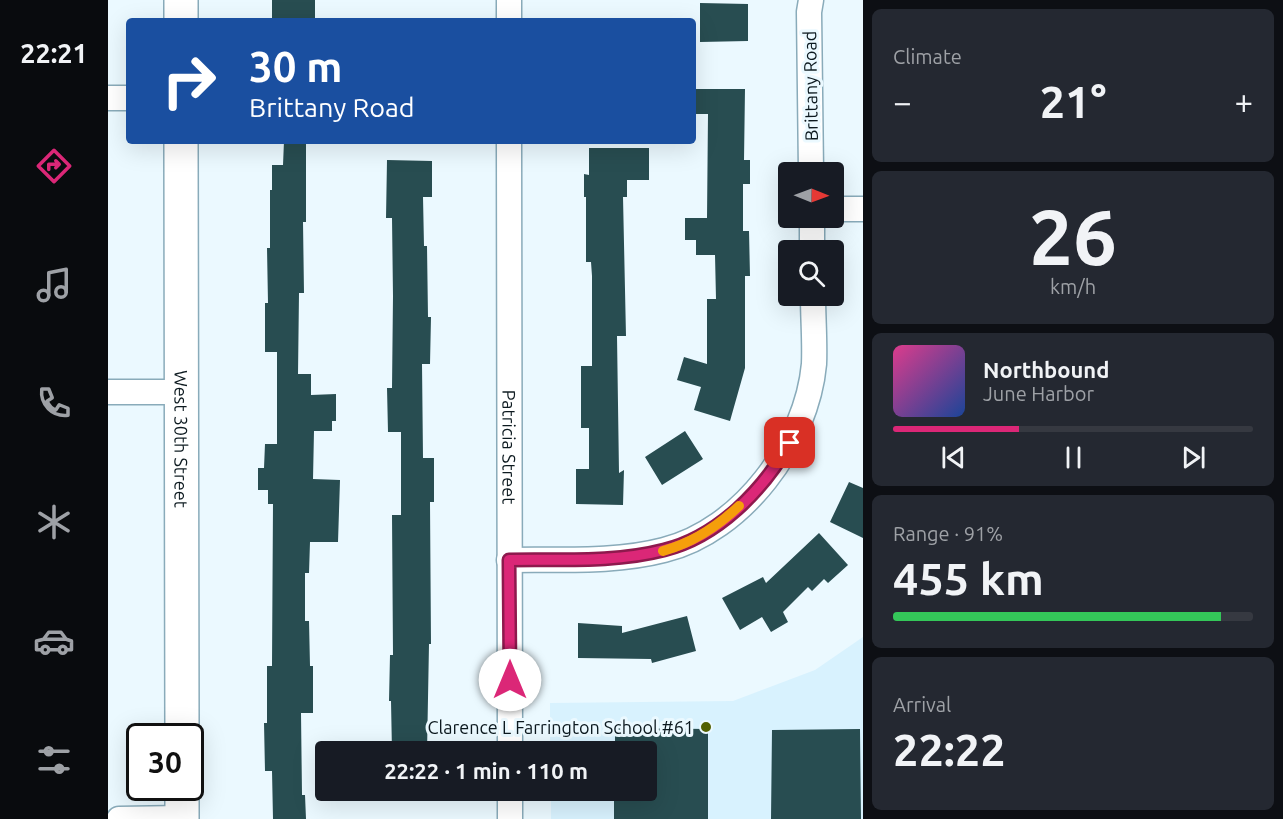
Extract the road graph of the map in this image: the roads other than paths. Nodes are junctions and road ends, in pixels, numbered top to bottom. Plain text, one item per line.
1 (181, 0) edge
2 (509, 0) edge
3 (811, 0) edge
4 (181, 18) edge
5 (509, 18) edge
6 (108, 98) edge
7 (126, 98) edge
8 (181, 144) edge
9 (509, 144) edge
10 (811, 162) edge
11 (844, 209) edge
12 (863, 209) edge
13 (813, 306) edge
14 (108, 392) edge
15 (182, 392) junction
16 (509, 560) junction
17 (182, 723) edge
18 (510, 741) edge
19 (510, 801) edge
20 (182, 808) edge
21 (119, 819) edge
22 (510, 819) edge

1 - 4 main road
2 - 5 street
3 - 10 street, Brittany Road
6 - 7 street
8 - 15 main road, West 30th Street
9 - 16 street, Patricia Street
11 - 12 street
13 - 16 street
14 - 15 street
15 - 17 main road, West 30th Street
16 - 18 street, Patricia Street
19 - 22 street
20 - 21 street

